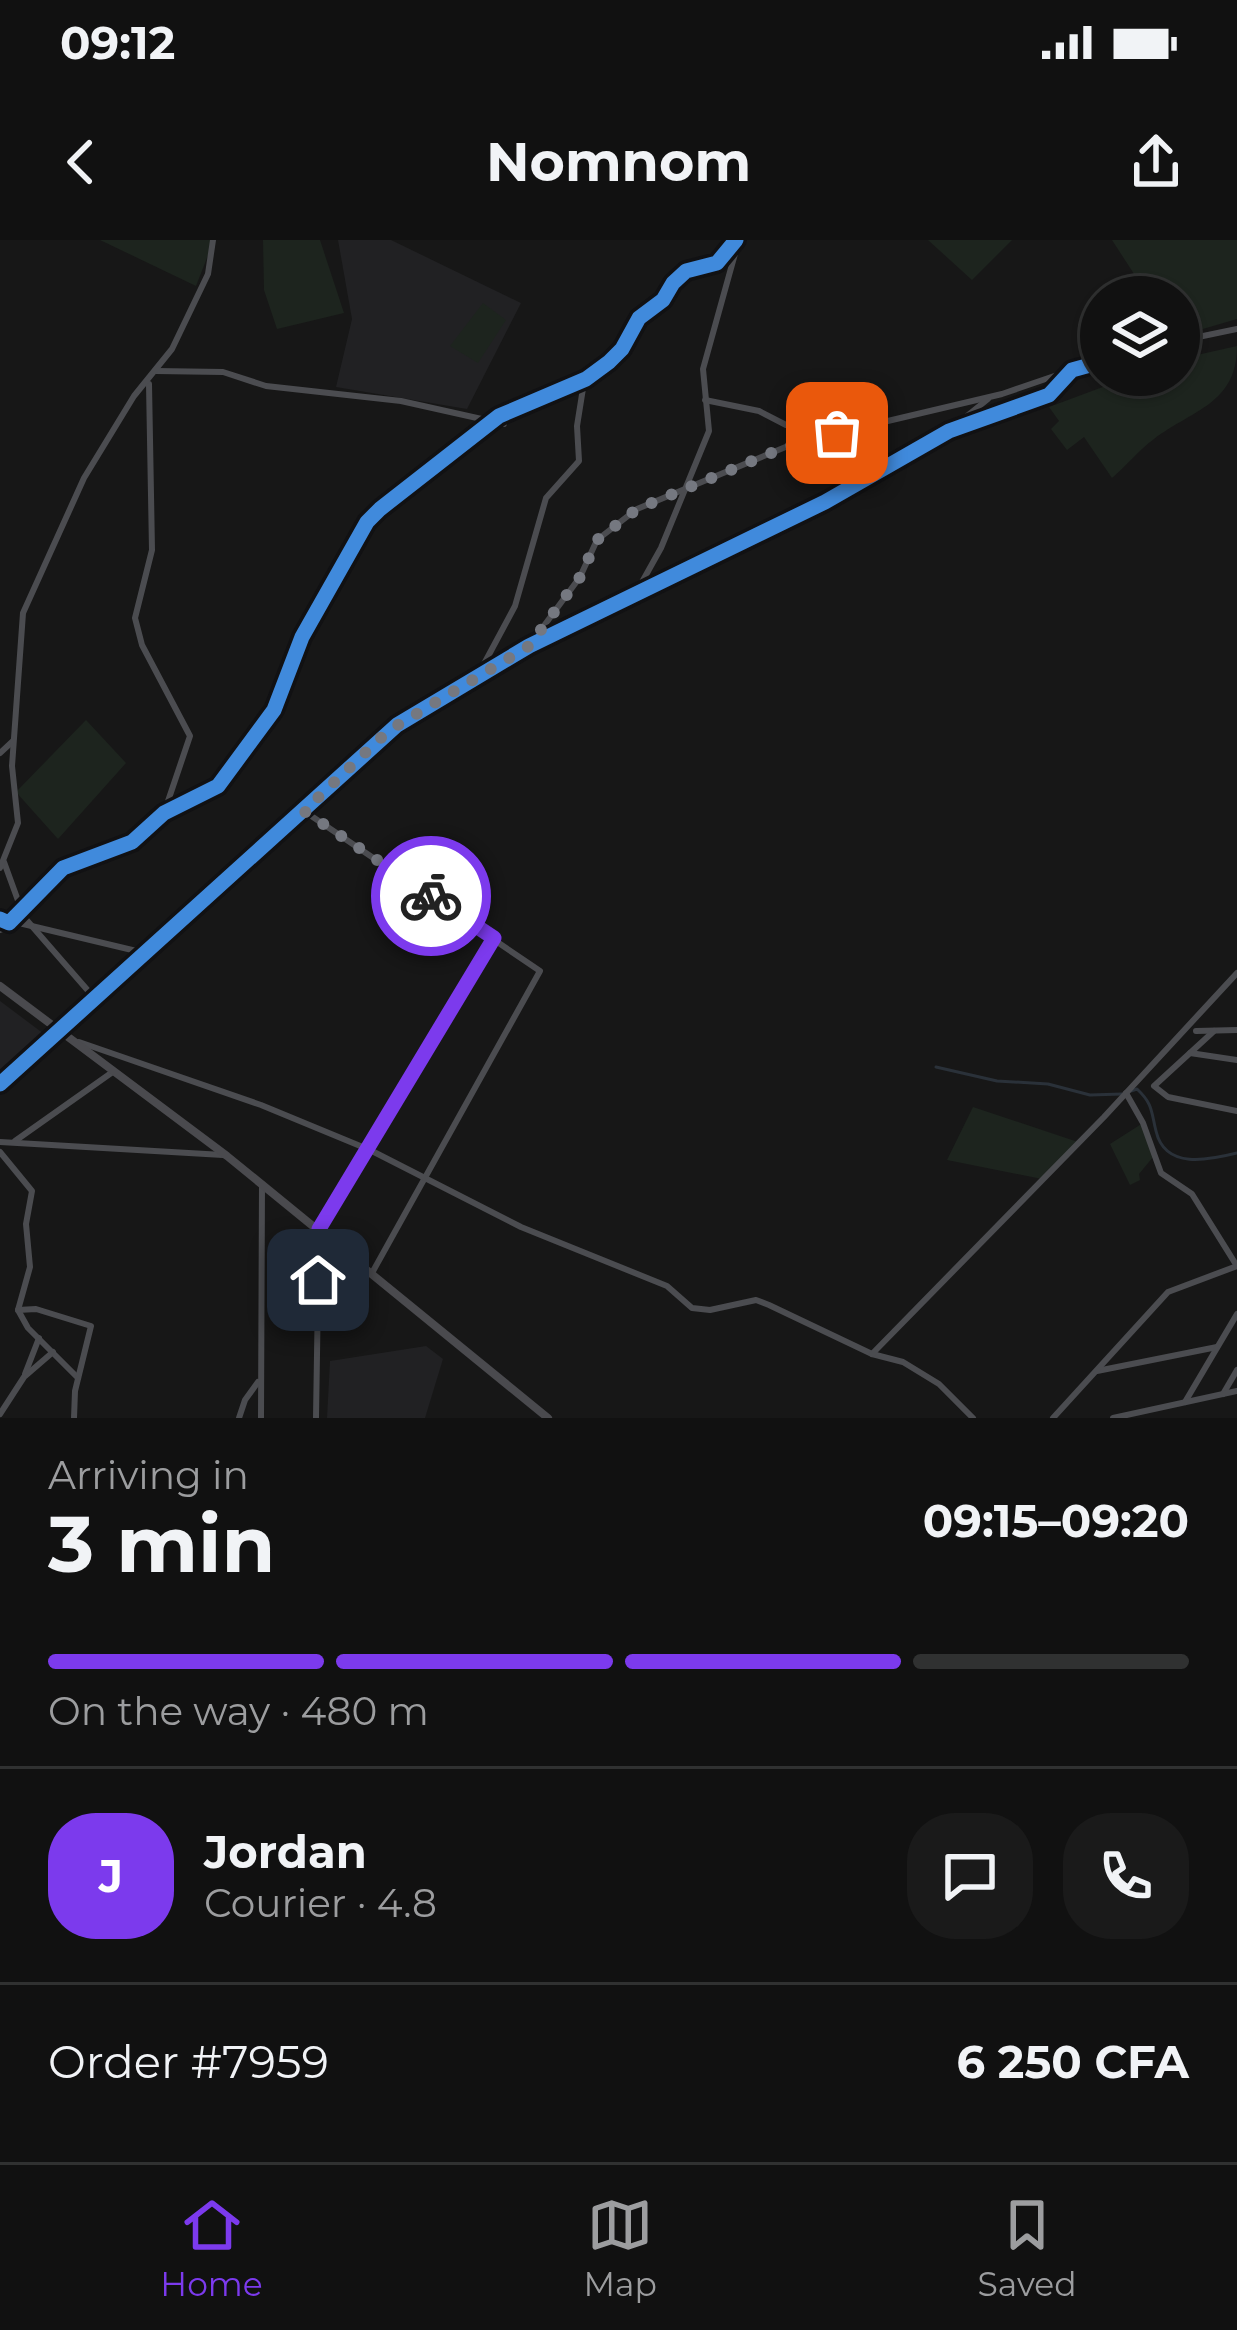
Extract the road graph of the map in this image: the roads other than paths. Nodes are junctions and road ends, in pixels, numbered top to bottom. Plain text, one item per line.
1 (213, 240) edge
2 (738, 240) edge
3 (1237, 329) edge
4 (1200, 337) edge
5 (1080, 368) edge
6 (1072, 370) junction
7 (156, 371) junction
8 (586, 379) junction
9 (148, 380) junction
10 (994, 395) junction
11 (705, 400) junction
12 (494, 421) junction
13 (504, 424) dead end
14 (949, 430) junction
15 (837, 433) junction
16 (682, 490) junction
17 (635, 593) junction
18 (529, 646) junction
19 (476, 679) junction
20 (15, 738) junction
21 (0, 753) edge
22 (304, 811) junction
23 (164, 813) junction
24 (2, 864) edge
25 (20, 909) junction
26 (0, 919) edge
27 (9, 923) junction
28 (31, 925) junction
29 (0, 930) edge
30 (494, 938) junction
31 (148, 954) junction
32 (1237, 973) edge
33 (0, 986) edge
34 (97, 1000) junction
35 (1237, 1030) edge
36 (1196, 1031) dead end
37 (1214, 1031) junction
38 (62, 1033) junction
39 (72, 1040) junction
40 (1190, 1052) junction
41 (1237, 1060) edge
42 (114, 1071) junction
43 (0, 1084) edge
44 (1126, 1093) junction
45 (1237, 1111) edge
46 (0, 1142) edge
47 (12, 1143) junction
48 (370, 1150) junction
49 (0, 1153) edge
50 (227, 1156) junction
51 (423, 1176) junction
52 (262, 1184) junction
53 (319, 1229) junction
54 (1236, 1265) edge
55 (372, 1273) junction
56 (18, 1310) junction
57 (1237, 1314) edge
58 (39, 1338) junction
59 (1217, 1347) junction
60 (53, 1352) junction
61 (872, 1354) junction
62 (1237, 1370) edge
63 (1095, 1372) junction
64 (24, 1377) junction
65 (78, 1378) junction
66 (260, 1379) junction
67 (1237, 1391) edge
68 (1222, 1394) junction
69 (1185, 1402) junction
70 (74, 1408) junction
71 (0, 1414) edge
72 (74, 1418) edge
73 (85, 1418) edge
74 (239, 1418) edge
75 (261, 1418) edge
76 (316, 1418) edge
77 (548, 1418) edge
78 (973, 1418) edge
79 (1053, 1418) edge
80 (1113, 1418) edge

1 - 7 street
2 - 8 street
2 - 11 street
3 - 4 street
5 - 6 street
6 - 10 street
6 - 14 street
7 - 9 street
7 - 12 street
8 - 12 street
8 - 19 street
9 - 20 street
9 - 23 street
10 - 14 street
10 - 15 street
11 - 15 street
11 - 16 street
12 - 13 street
12 - 23 street
14 - 17 street
15 - 16 street
16 - 17 street
16 - 18 street
17 - 18 street
18 - 19 street
19 - 22 street
20 - 21 street
20 - 24 street
22 - 30 street
22 - 31 street
23 - 25 street
24 - 25 street
25 - 27 street
25 - 28 street
26 - 27 street
27 - 28 street
27 - 29 street
28 - 31 street
28 - 34 street
30 - 48 street
30 - 51 street
31 - 34 street
32 - 44 street
33 - 38 main road
34 - 38 street
35 - 37 street
36 - 37 street
37 - 40 street
38 - 39 main road
38 - 43 street
39 - 42 main road
39 - 48 street
40 - 41 street
40 - 45 street
42 - 47 street
42 - 50 main road
44 - 54 street
44 - 61 street
46 - 47 street
47 - 50 street
48 - 51 street
48 - 53 street
49 - 56 street
50 - 52 main road
51 - 55 street
51 - 61 street
52 - 53 main road
52 - 66 street
53 - 55 main road
53 - 76 street
54 - 63 street
55 - 77 main road
56 - 58 street
56 - 65 street
57 - 59 street
58 - 60 street
58 - 64 street
59 - 63 street
59 - 69 street
60 - 64 street
60 - 65 street
61 - 78 street
62 - 68 street
63 - 79 street
64 - 71 street
65 - 70 street
66 - 74 street
66 - 75 street
67 - 68 street
68 - 69 street
69 - 80 street
70 - 72 street
70 - 73 street

